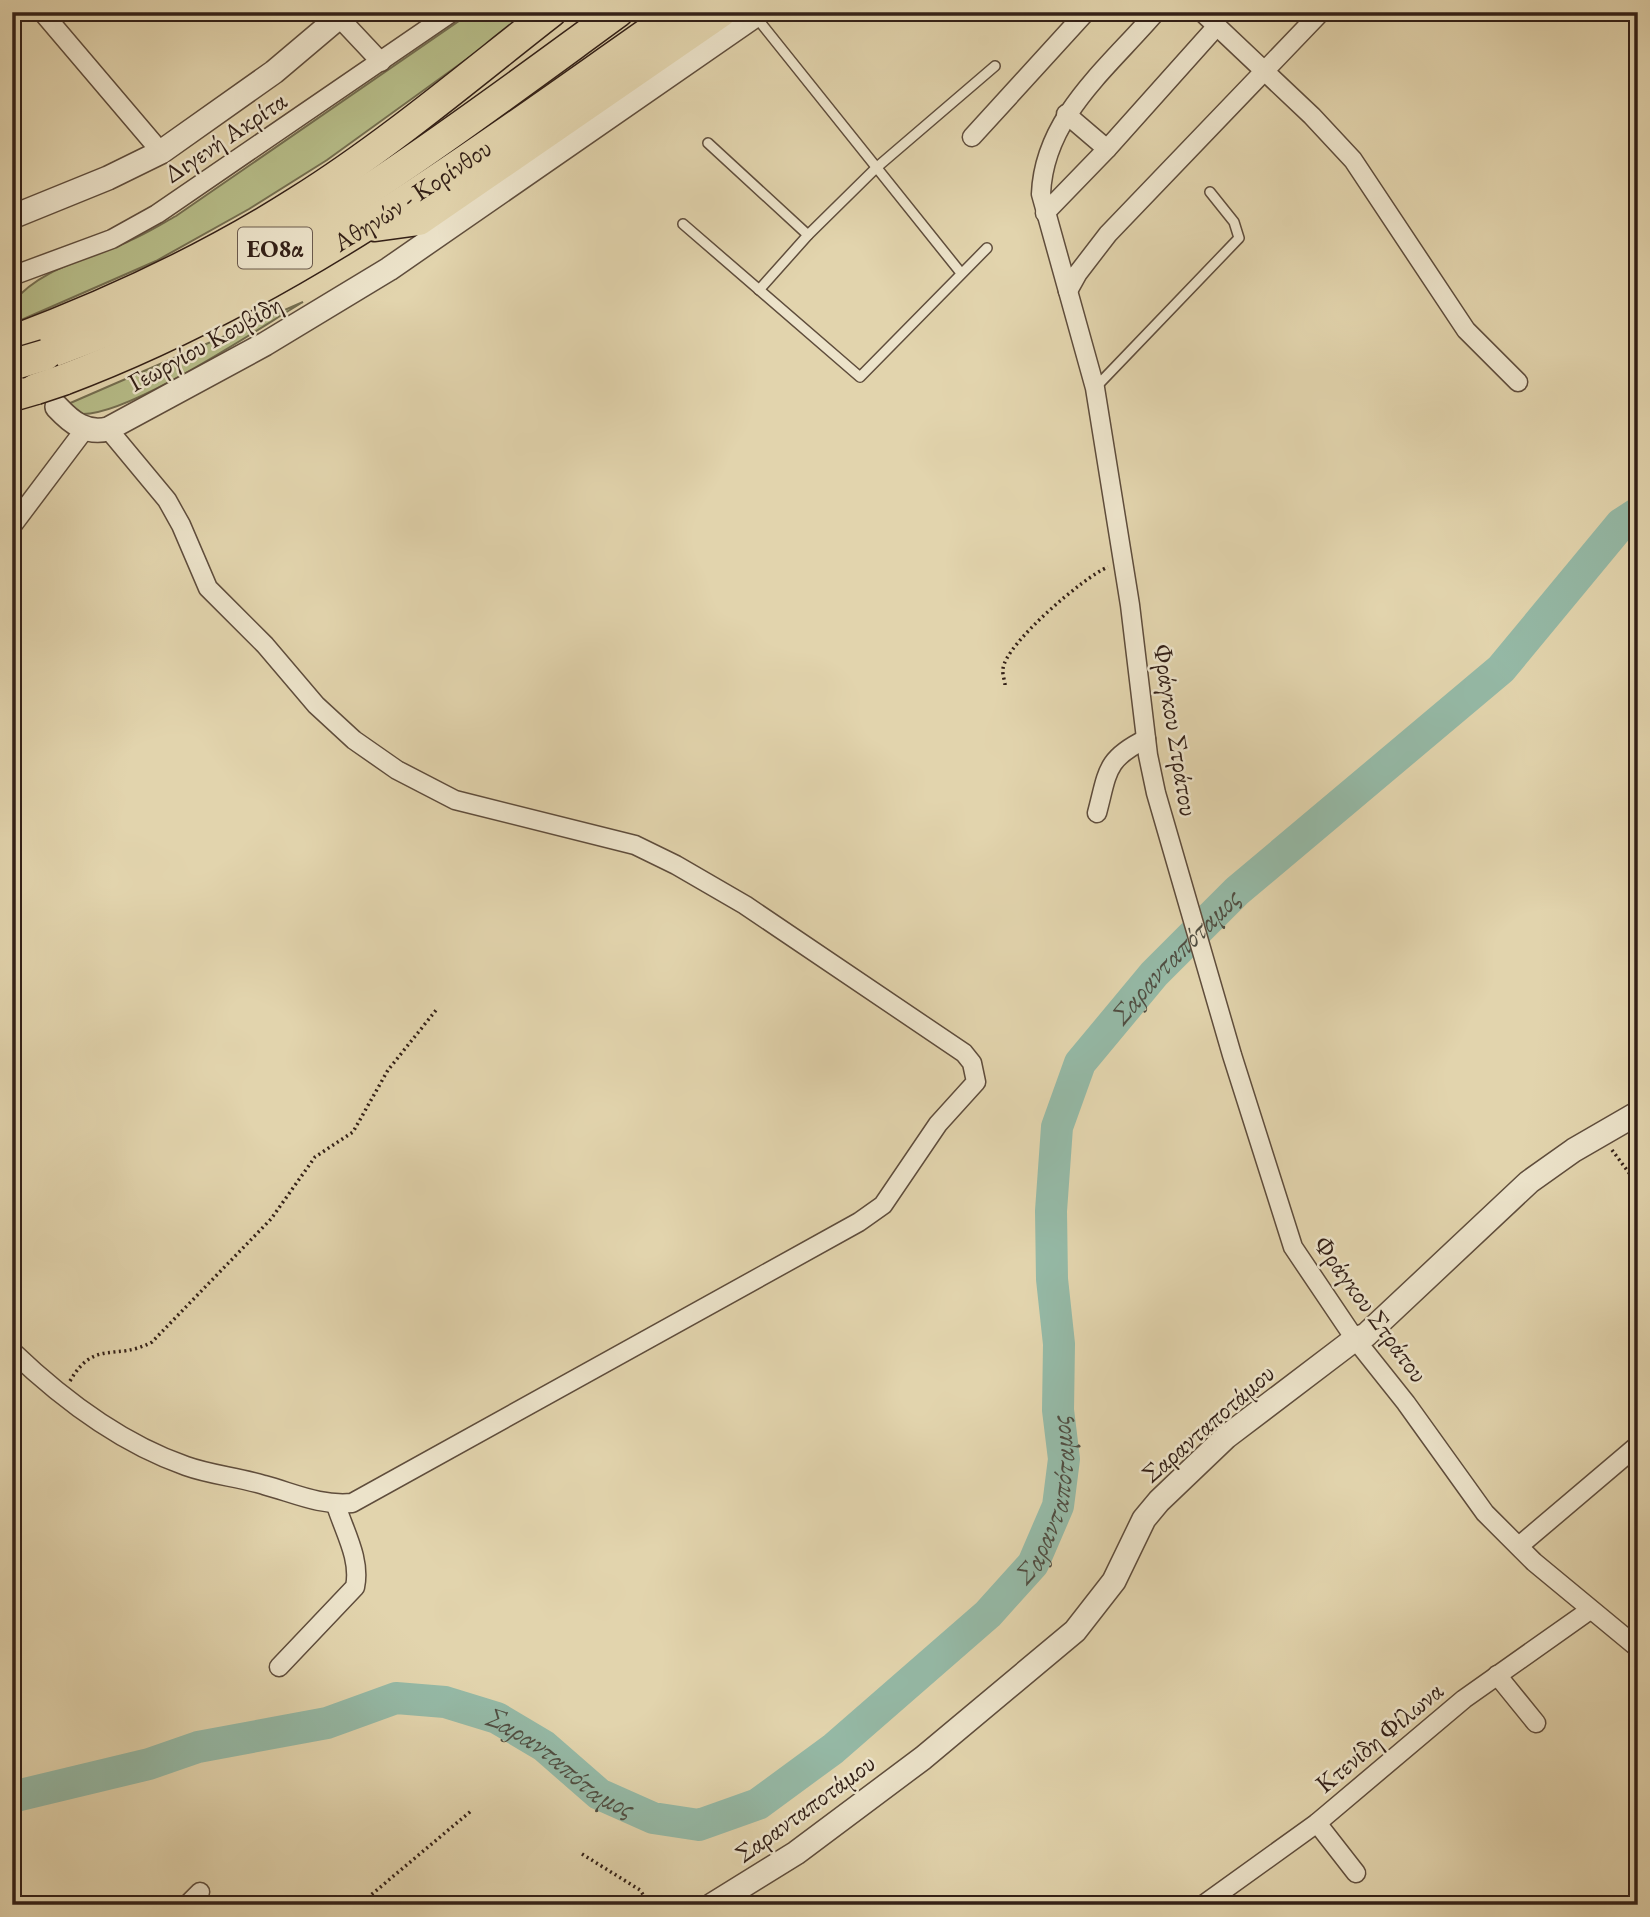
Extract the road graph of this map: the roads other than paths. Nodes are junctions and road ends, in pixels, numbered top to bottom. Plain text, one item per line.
1 (42, 12) edge
2 (452, 12) edge
3 (551, 12) edge
4 (618, 12) edge
5 (678, 12) edge
6 (721, 12) edge
7 (1086, 12) edge
8 (1156, 12) edge
9 (1202, 12) edge
10 (1321, 12) edge
11 (340, 14) edge
12 (757, 14) edge
13 (1217, 26) junction
14 (381, 62) junction
15 (995, 66) dead end
16 (1266, 71) junction
17 (1066, 114) junction
18 (972, 137) dead end
19 (708, 143) dead end
20 (1108, 149) junction
21 (161, 152) junction
22 (876, 167) junction
23 (1210, 192) dead end
24 (1045, 213) junction
25 (12, 217) edge
26 (683, 225) dead end
27 (367, 227) junction
28 (808, 235) junction
29 (987, 248) dead end
30 (961, 274) junction
31 (12, 276) edge
32 (759, 290) junction
33 (1068, 291) junction
34 (23, 351) edge
35 (1518, 382) dead end
36 (1095, 388) junction
37 (42, 393) edge
38 (85, 429) junction
39 (108, 429) junction
40 (12, 526) edge
41 (1146, 739) junction
42 (1097, 813) dead end
43 (1638, 1113) edge
44 (1355, 1339) junction
45 (12, 1351) edge
46 (1638, 1444) edge
47 (336, 1505) junction
48 (1519, 1546) junction
49 (1590, 1610) junction
50 (1638, 1648) edge
51 (279, 1667) dead end
52 (1497, 1675) junction
53 (1536, 1723) dead end
54 (1317, 1823) junction
55 (1356, 1873) dead end
56 (712, 1905) edge
57 (1203, 1905) edge

1 - 21 street
2 - 14 street, Διγενή Ακρίτα
3 - 34 highway
4 - 34 highway, Αθηνών - Κορίνθου / ΕΟ8α
5 - 27 highway, Αθηνών - Κορίνθου / ΕΟ8α
6 - 27 highway
7 - 18 street
8 - 17 street, Φράγκου Στράτου
9 - 13 street
10 - 16 street
11 - 14 street
11 - 21 street
12 - 22 lane
12 - 39 street, Γεωργίου Κουβίδη
13 - 16 street
13 - 20 street
14 - 31 street, Διγενή Ακρίτα
15 - 22 lane
16 - 33 street
16 - 35 street
17 - 20 street
17 - 24 street, Φράγκου Στράτου
19 - 28 lane
20 - 24 street
21 - 25 street
22 - 28 lane
22 - 30 lane
23 - 36 lane
24 - 33 street, Φράγκου Στράτου
26 - 32 lane
27 - 37 highway, Αθηνών - Κορίνθου / ΕΟ8α
28 - 32 lane
29 - 30 lane
30 - 32 lane
33 - 36 street, Φράγκου Στράτου
36 - 41 street, Φράγκου Στράτου
37 - 38 street
38 - 39 street, Γεωργίου Κουβίδη
38 - 40 street
39 - 47 street
41 - 42 street
41 - 44 street, Φράγκου Στράτου
43 - 44 street, Σαρανταποτάμου
44 - 48 street, Φράγκου Στράτου
44 - 56 street, Σαρανταποτάμου
45 - 47 street
46 - 48 street
47 - 51 street
48 - 49 street, Φράγκου Στράτου
49 - 50 street, Φράγκου Στράτου
49 - 52 street, Κτενίδη Φίλωνα
52 - 53 street
52 - 54 street, Κτενίδη Φίλωνα
54 - 55 street
54 - 57 street, Κτενίδη Φίλωνα

